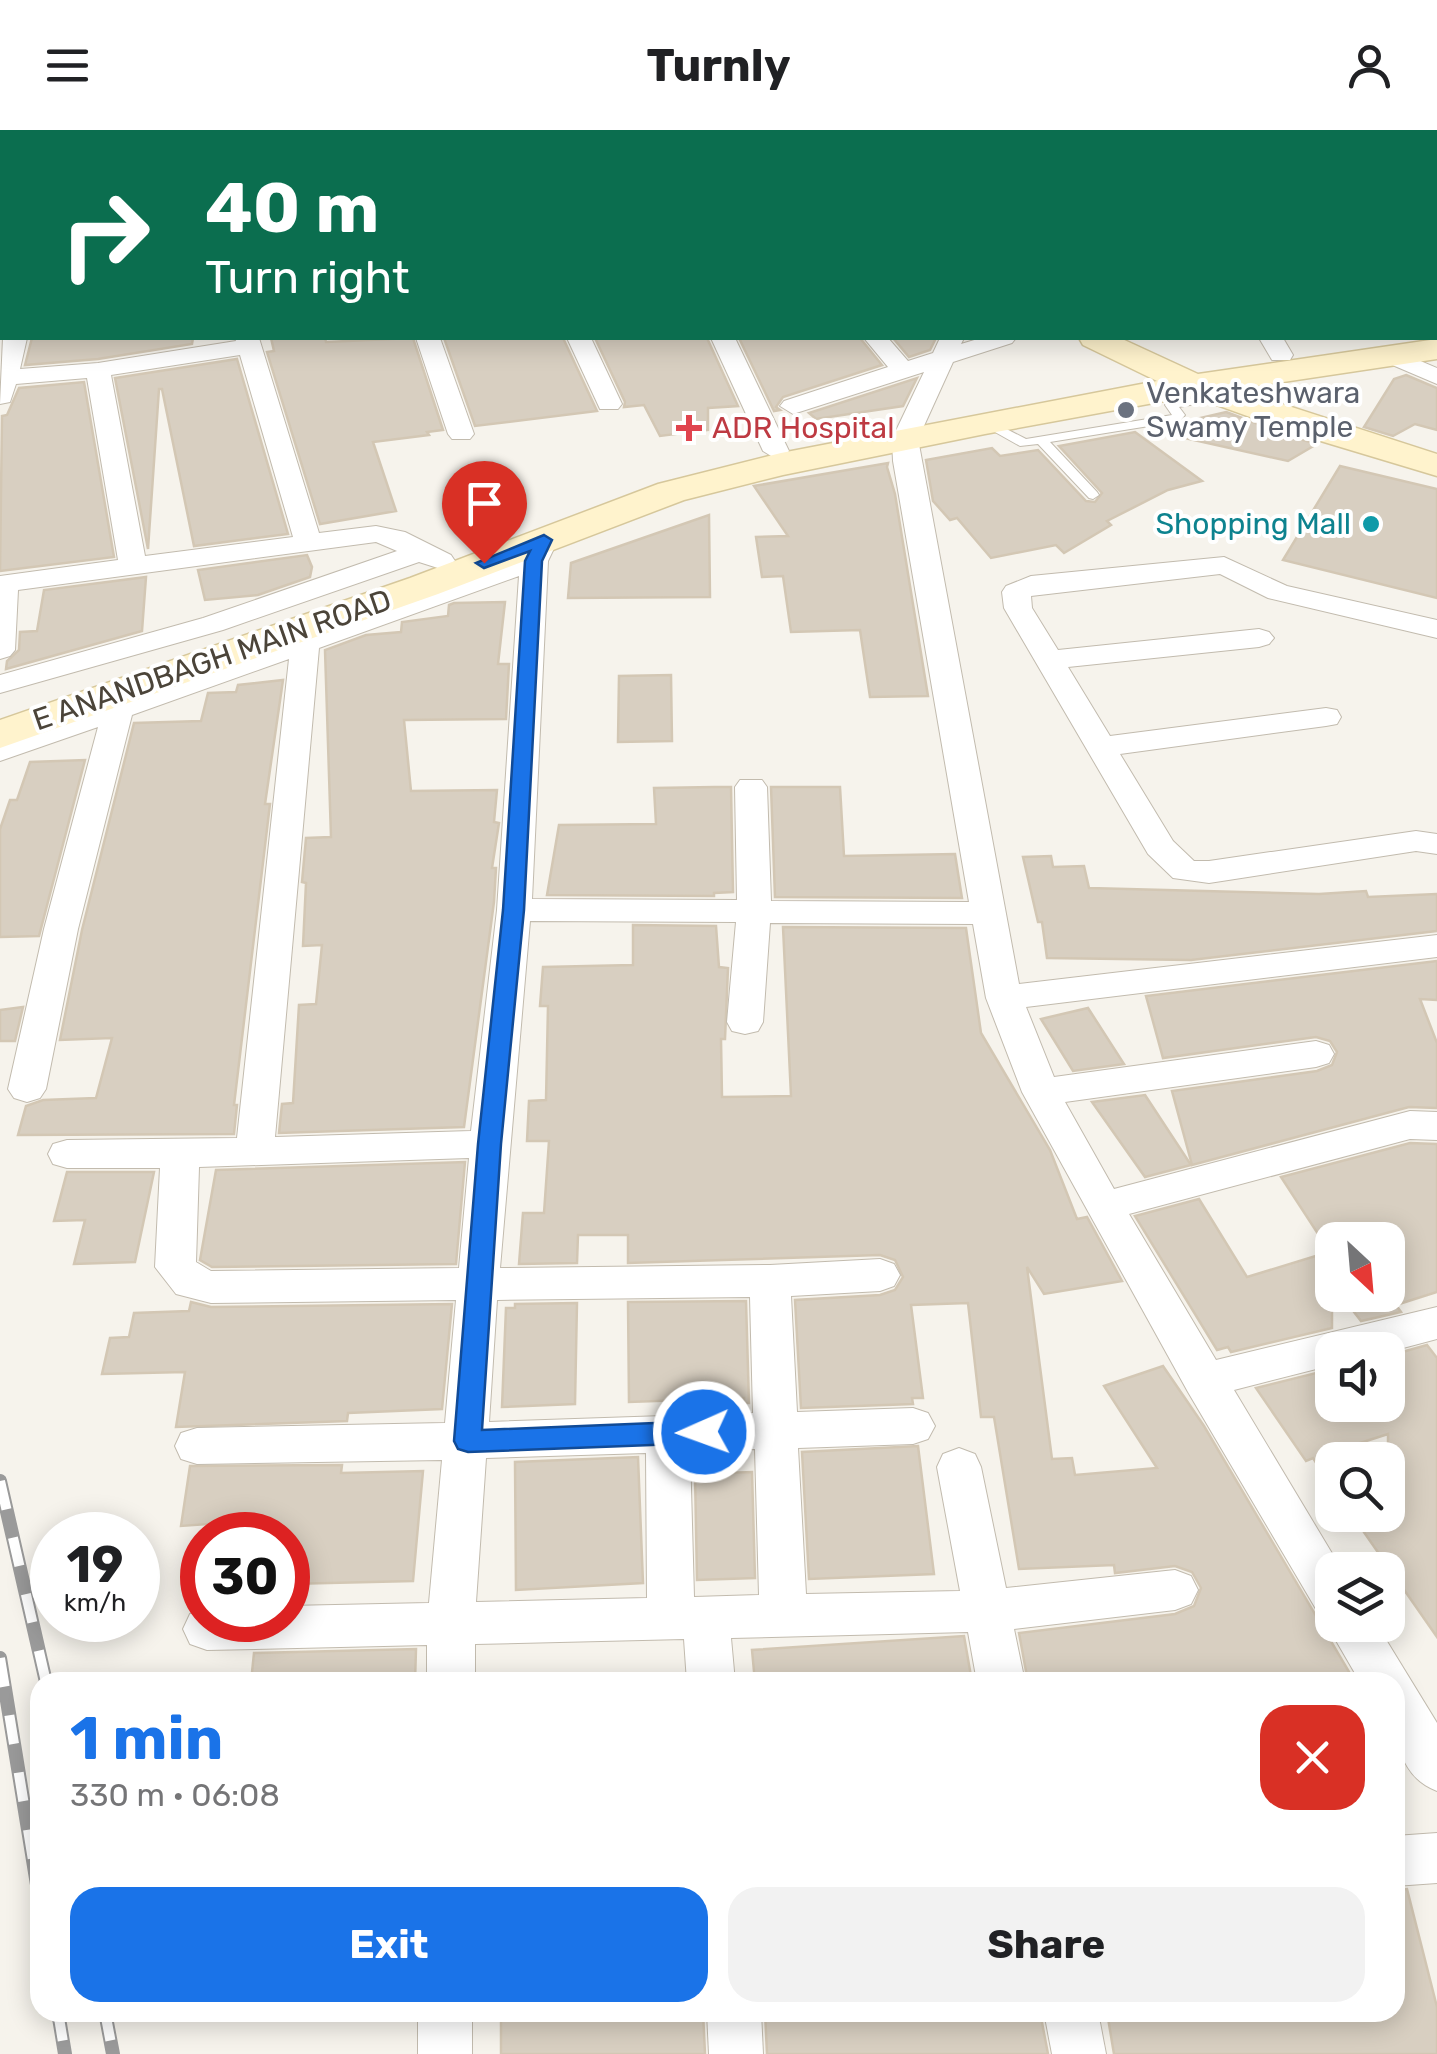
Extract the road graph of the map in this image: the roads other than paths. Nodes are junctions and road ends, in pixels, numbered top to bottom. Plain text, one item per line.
1 (15, 340) edge
2 (429, 340) edge
3 (580, 340) edge
4 (725, 340) edge
5 (878, 340) edge
6 (990, 340) edge
7 (1100, 340) edge
8 (1144, 340) edge
9 (248, 342) edge
10 (948, 346) edge
11 (1276, 346) edge
12 (1389, 347) edge
13 (1437, 348) edge
14 (902, 369) junction
15 (98, 370) junction
16 (1437, 377) edge
17 (1207, 379) junction
18 (4, 388) edge
19 (609, 404) dead end
20 (792, 406) dead end
21 (985, 423) junction
22 (909, 431) junction
23 (461, 434) dead end
24 (1041, 440) junction
25 (1437, 449) edge
26 (776, 451) junction
27 (1437, 464) edge
28 (1093, 495) dead end
29 (308, 540) junction
30 (539, 551) junction
31 (430, 556) junction
32 (133, 566) junction
33 (2, 584) edge
34 (1437, 629) edge
35 (1259, 638) dead end
36 (305, 645) junction
37 (0, 650) edge
38 (1049, 660) junction
39 (0, 684) edge
40 (0, 709) edge
41 (116, 713) junction
42 (1326, 717) dead end
43 (0, 735) edge
44 (1100, 746) junction
45 (0, 752) edge
46 (751, 788) dead end
47 (1437, 844) edge
48 (514, 910) junction
49 (754, 910) junction
50 (987, 913) junction
51 (1437, 946) edge
52 (1004, 998) junction
53 (745, 1022) dead end
54 (1316, 1054) dead end
55 (27, 1088) dead end
56 (1041, 1092) junction
57 (1437, 1126) edge
58 (490, 1144) junction
59 (255, 1149) junction
60 (67, 1154) dead end
61 (180, 1156) junction
62 (1104, 1206) junction
63 (880, 1275) dead end
64 (770, 1281) junction
65 (478, 1284) junction
66 (1437, 1323) edge
67 (1202, 1380) junction
68 (913, 1426) dead end
69 (774, 1430) junction
70 (668, 1434) junction
71 (468, 1441) junction
72 (197, 1446) dead end
73 (960, 1467) dead end
74 (1315, 1567) edge
75 (1175, 1590) dead end
76 (987, 1610) junction
77 (783, 1615) junction
78 (689, 1617) junction
79 (452, 1625) junction
80 (310, 1627) edge
81 (1361, 1642) edge
82 (450, 1672) edge
83 (708, 1672) edge
84 (1000, 1672) edge
85 (1380, 1672) edge
86 (1405, 1715) edge
87 (1437, 1768) edge
88 (1437, 1858) edge
89 (1405, 1861) edge
90 (445, 2022) edge
91 (734, 2022) edge
92 (1072, 2022) edge
93 (445, 2054) edge
94 (736, 2054) edge
95 (1079, 2054) edge

1 - 18 street
2 - 23 street
3 - 19 street
4 - 26 street
5 - 14 street
6 - 10 street
7 - 17 street
8 - 17 street
9 - 15 street
9 - 29 street
10 - 14 street
10 - 22 street
11 - 12 street
11 - 17 street
12 - 13 street
12 - 16 street
12 - 17 street
14 - 20 street
15 - 18 street
15 - 32 street
17 - 21 street, E ANANDBAGH MAIN ROAD
17 - 22 street, E ANANDBAGH MAIN ROAD
17 - 24 lane
17 - 25 street
17 - 27 street
21 - 22 street, E ANANDBAGH MAIN ROAD
21 - 24 lane
22 - 26 street, E ANANDBAGH MAIN ROAD
22 - 30 street, E ANANDBAGH MAIN ROAD
22 - 50 street
24 - 28 lane
26 - 31 street, E ANANDBAGH MAIN ROAD
29 - 31 street
29 - 32 street
30 - 36 street
30 - 43 street, E ANANDBAGH MAIN ROAD
30 - 48 street
31 - 39 street
31 - 40 street, E ANANDBAGH MAIN ROAD
32 - 33 street
33 - 37 street
34 - 38 street
35 - 38 street
36 - 41 street
36 - 59 street
38 - 44 street
41 - 45 street
41 - 55 street
42 - 44 street
44 - 47 street
46 - 49 street
48 - 49 street
48 - 58 street
49 - 50 street
49 - 53 street
50 - 52 street
51 - 52 street
52 - 56 street
54 - 56 street
56 - 62 street
57 - 62 street
58 - 59 street
58 - 65 street
59 - 61 street
60 - 61 street
61 - 65 street
62 - 67 street
63 - 64 street
64 - 65 street
64 - 69 street
65 - 71 street
66 - 67 street
67 - 74 street
68 - 69 street
69 - 70 street
69 - 77 street
70 - 71 street
70 - 78 street
71 - 72 street
71 - 79 street
73 - 76 street
75 - 76 street
76 - 77 street
76 - 84 street
77 - 78 street
78 - 79 street
78 - 83 street
79 - 80 street
79 - 82 street
81 - 85 street
86 - 87 street
88 - 89 street
90 - 93 street
91 - 94 street
92 - 95 street

